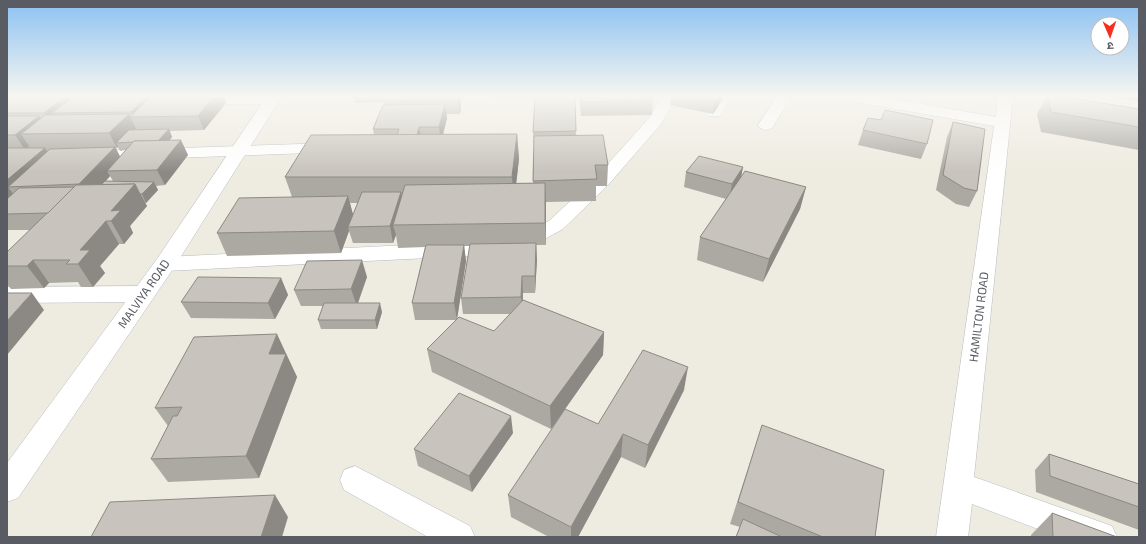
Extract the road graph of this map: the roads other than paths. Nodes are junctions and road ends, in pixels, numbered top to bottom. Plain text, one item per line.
1 (257, 121) edge
2 (655, 121) edge
3 (768, 121) edge
4 (994, 121) edge
5 (1003, 123) joint
6 (766, 125) dead end
7 (346, 148) edge
8 (237, 151) junction
9 (71, 156) edge
10 (165, 264) junction
11 (144, 294) junction
12 (7, 295) edge
13 (355, 480) dead end
14 (958, 485) junction
15 (7, 488) edge
16 (458, 537) edge
17 (952, 537) edge
18 (1101, 537) edge

1 - 8 street, MALVIYA ROAD
2 - 10 street
3 - 6 street
4 - 5 street
5 - 14 street, HAMILTON ROAD
7 - 8 street
8 - 9 street
8 - 10 street, MALVIYA ROAD
10 - 11 street, MALVIYA ROAD
11 - 12 street
11 - 15 street, MALVIYA ROAD
13 - 16 street
14 - 17 street, HAMILTON ROAD
14 - 18 street

